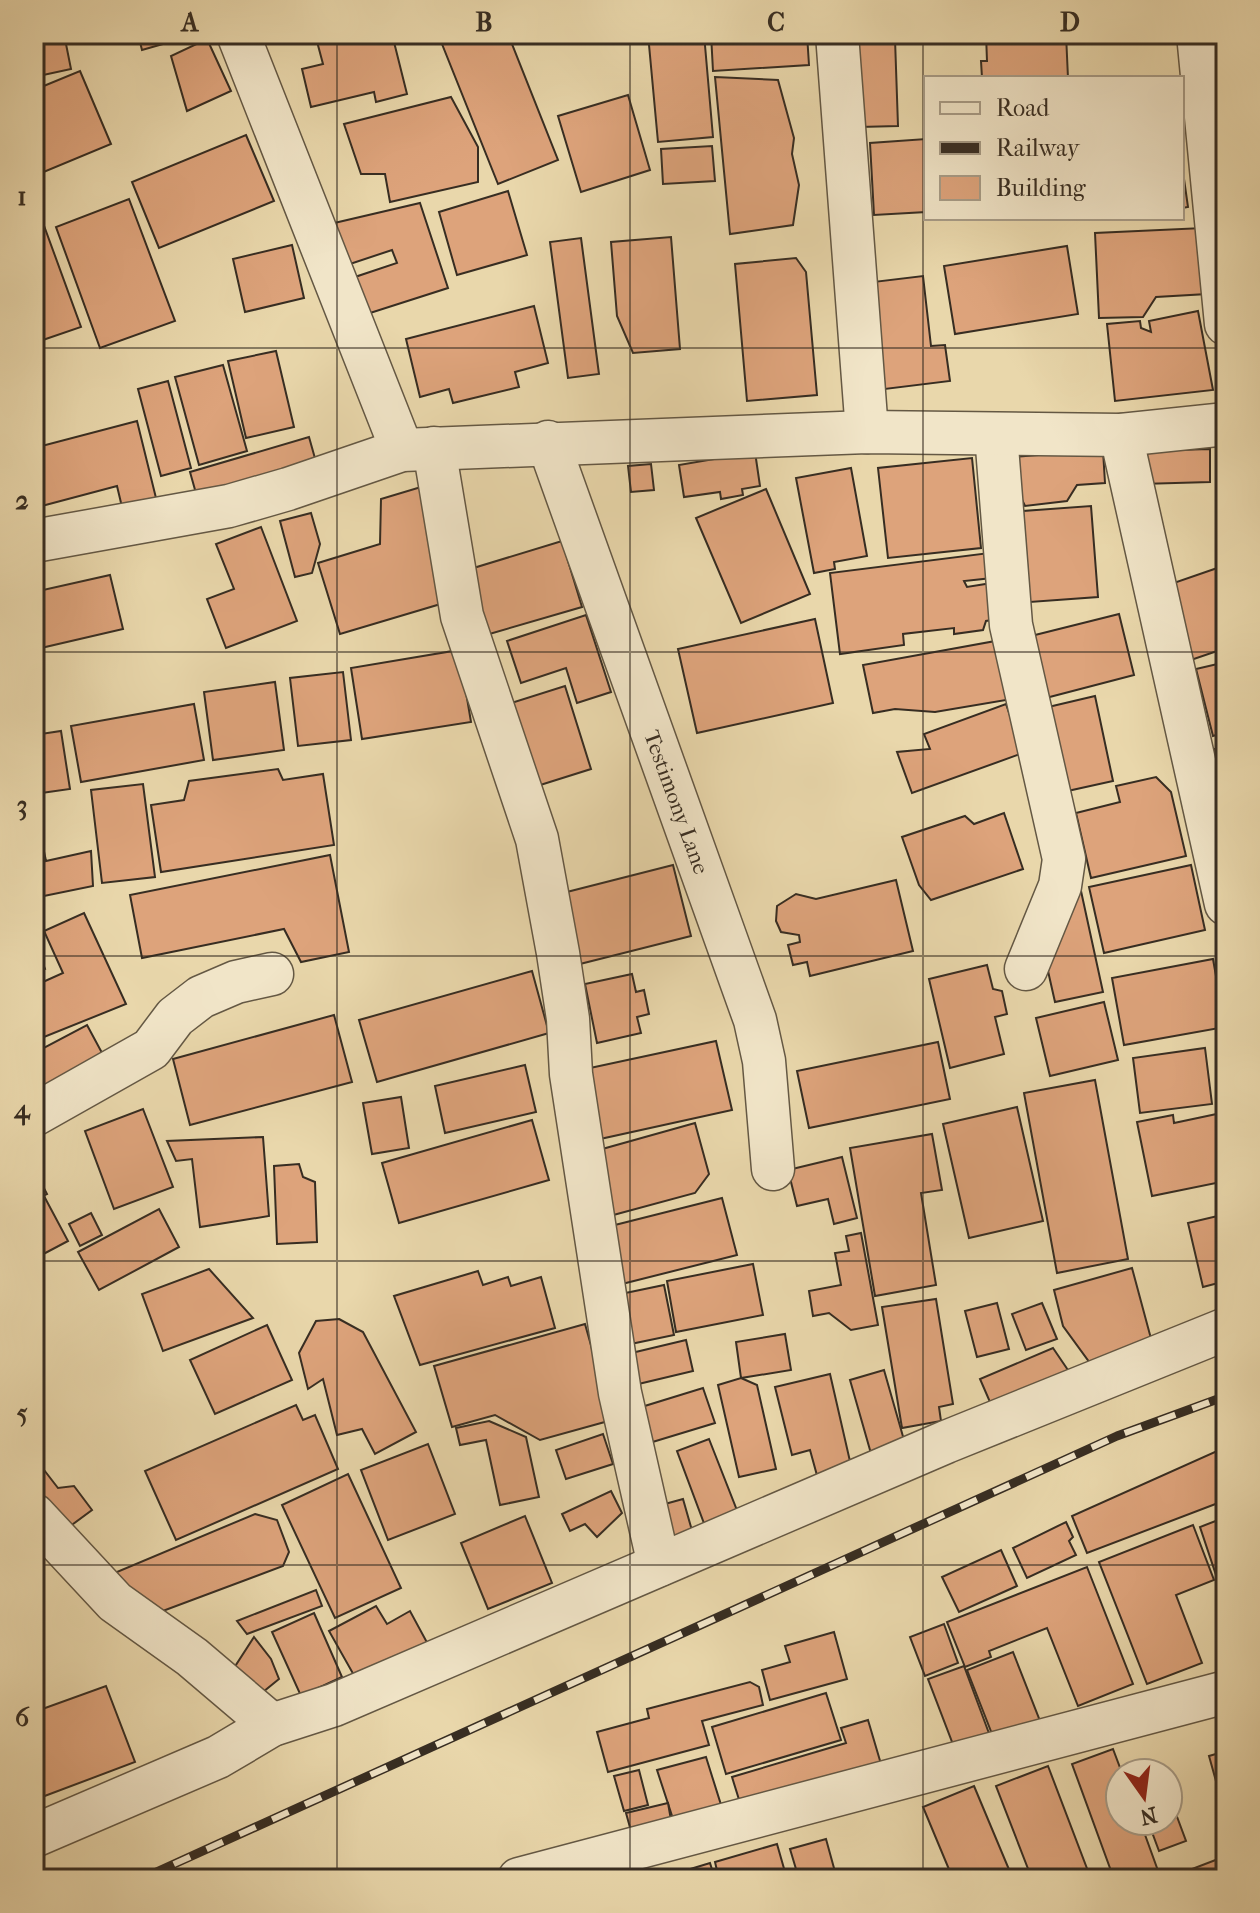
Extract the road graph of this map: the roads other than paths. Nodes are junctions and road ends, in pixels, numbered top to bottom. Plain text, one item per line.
1 (238, 34) edge
2 (837, 34) edge
3 (1198, 34) edge
4 (1226, 324) edge
5 (1226, 424) edge
6 (867, 432) junction
7 (996, 434) junction
8 (1121, 435) junction
9 (548, 442) junction
10 (418, 449) junction
11 (34, 541) edge
12 (1226, 904) edge
13 (1026, 969) dead end
14 (272, 974) dead end
15 (34, 1115) edge
16 (773, 1169) dead end
17 (1226, 1329) edge
18 (34, 1515) edge
19 (659, 1565) junction
20 (1226, 1692) edge
21 (272, 1725) junction
22 (34, 1836) edge
23 (519, 1879) edge

1 - 10 street
2 - 6 street
3 - 4 street
5 - 8 street
6 - 7 street
6 - 9 street
7 - 8 street
7 - 13 street
8 - 12 street
9 - 10 street
9 - 16 street, Testimony Lane
10 - 11 street
10 - 19 street
14 - 15 street
17 - 19 street
18 - 21 street
19 - 21 street
20 - 23 street
21 - 22 street

